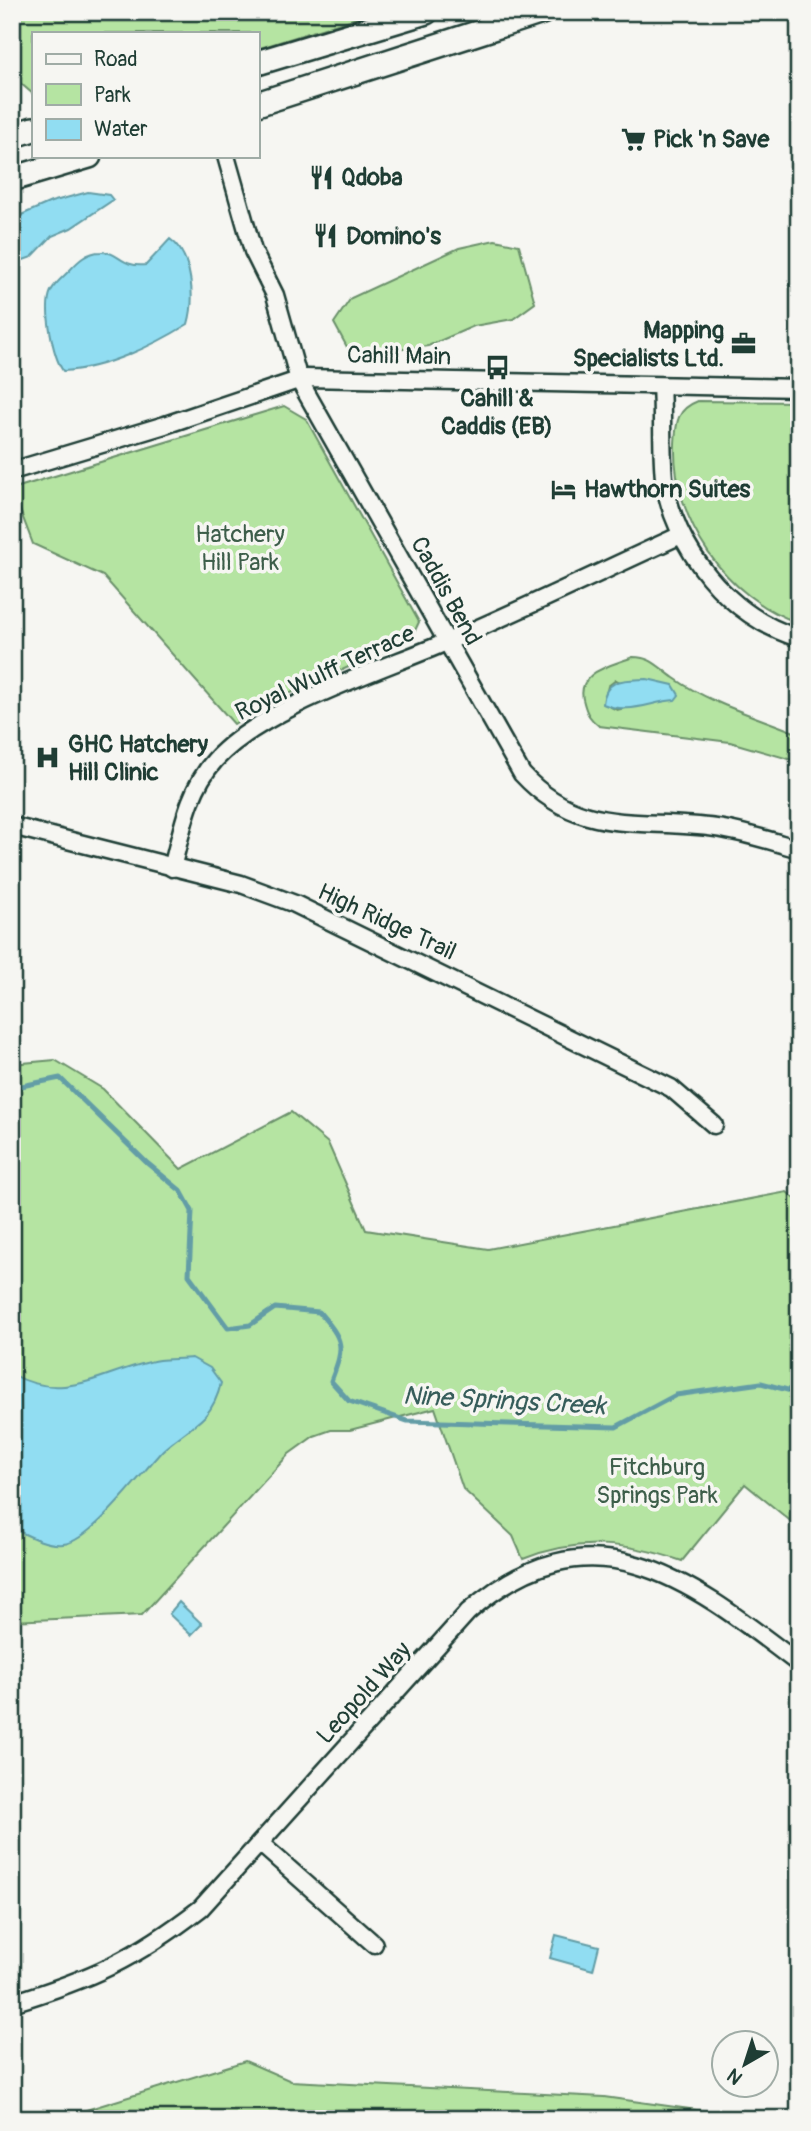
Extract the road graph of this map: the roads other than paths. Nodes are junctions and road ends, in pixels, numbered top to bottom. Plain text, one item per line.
1 (426, 12) edge
2 (542, 12) edge
3 (259, 62) edge
4 (259, 103) edge
5 (32, 129) edge
6 (12, 136) edge
7 (82, 158) edge
8 (227, 158) edge
9 (12, 179) edge
10 (299, 380) junction
11 (662, 386) junction
12 (799, 388) edge
13 (12, 471) edge
14 (681, 535) junction
15 (799, 638) edge
16 (448, 641) junction
17 (12, 826) edge
18 (799, 849) edge
19 (172, 868) junction
20 (714, 1125) dead end
21 (799, 1664) edge
22 (261, 1844) junction
23 (374, 1944) dead end
24 (12, 2003) edge

1 - 3 main road
2 - 4 main road
5 - 6 main road
7 - 9 main road
8 - 10 street, Caddis Bend
10 - 11 street, Cahill Main
10 - 13 street, Cahill Main
10 - 16 street, Caddis Bend
11 - 12 street, Cahill Main
11 - 14 street
14 - 15 street
14 - 16 street, Royal Wulff Terrace
16 - 18 street, Caddis Bend
16 - 19 street, Royal Wulff Terrace
17 - 19 street, High Ridge Trail
19 - 20 street, High Ridge Trail
21 - 22 street, Leopold Way
22 - 23 street
22 - 24 street, Leopold Way

